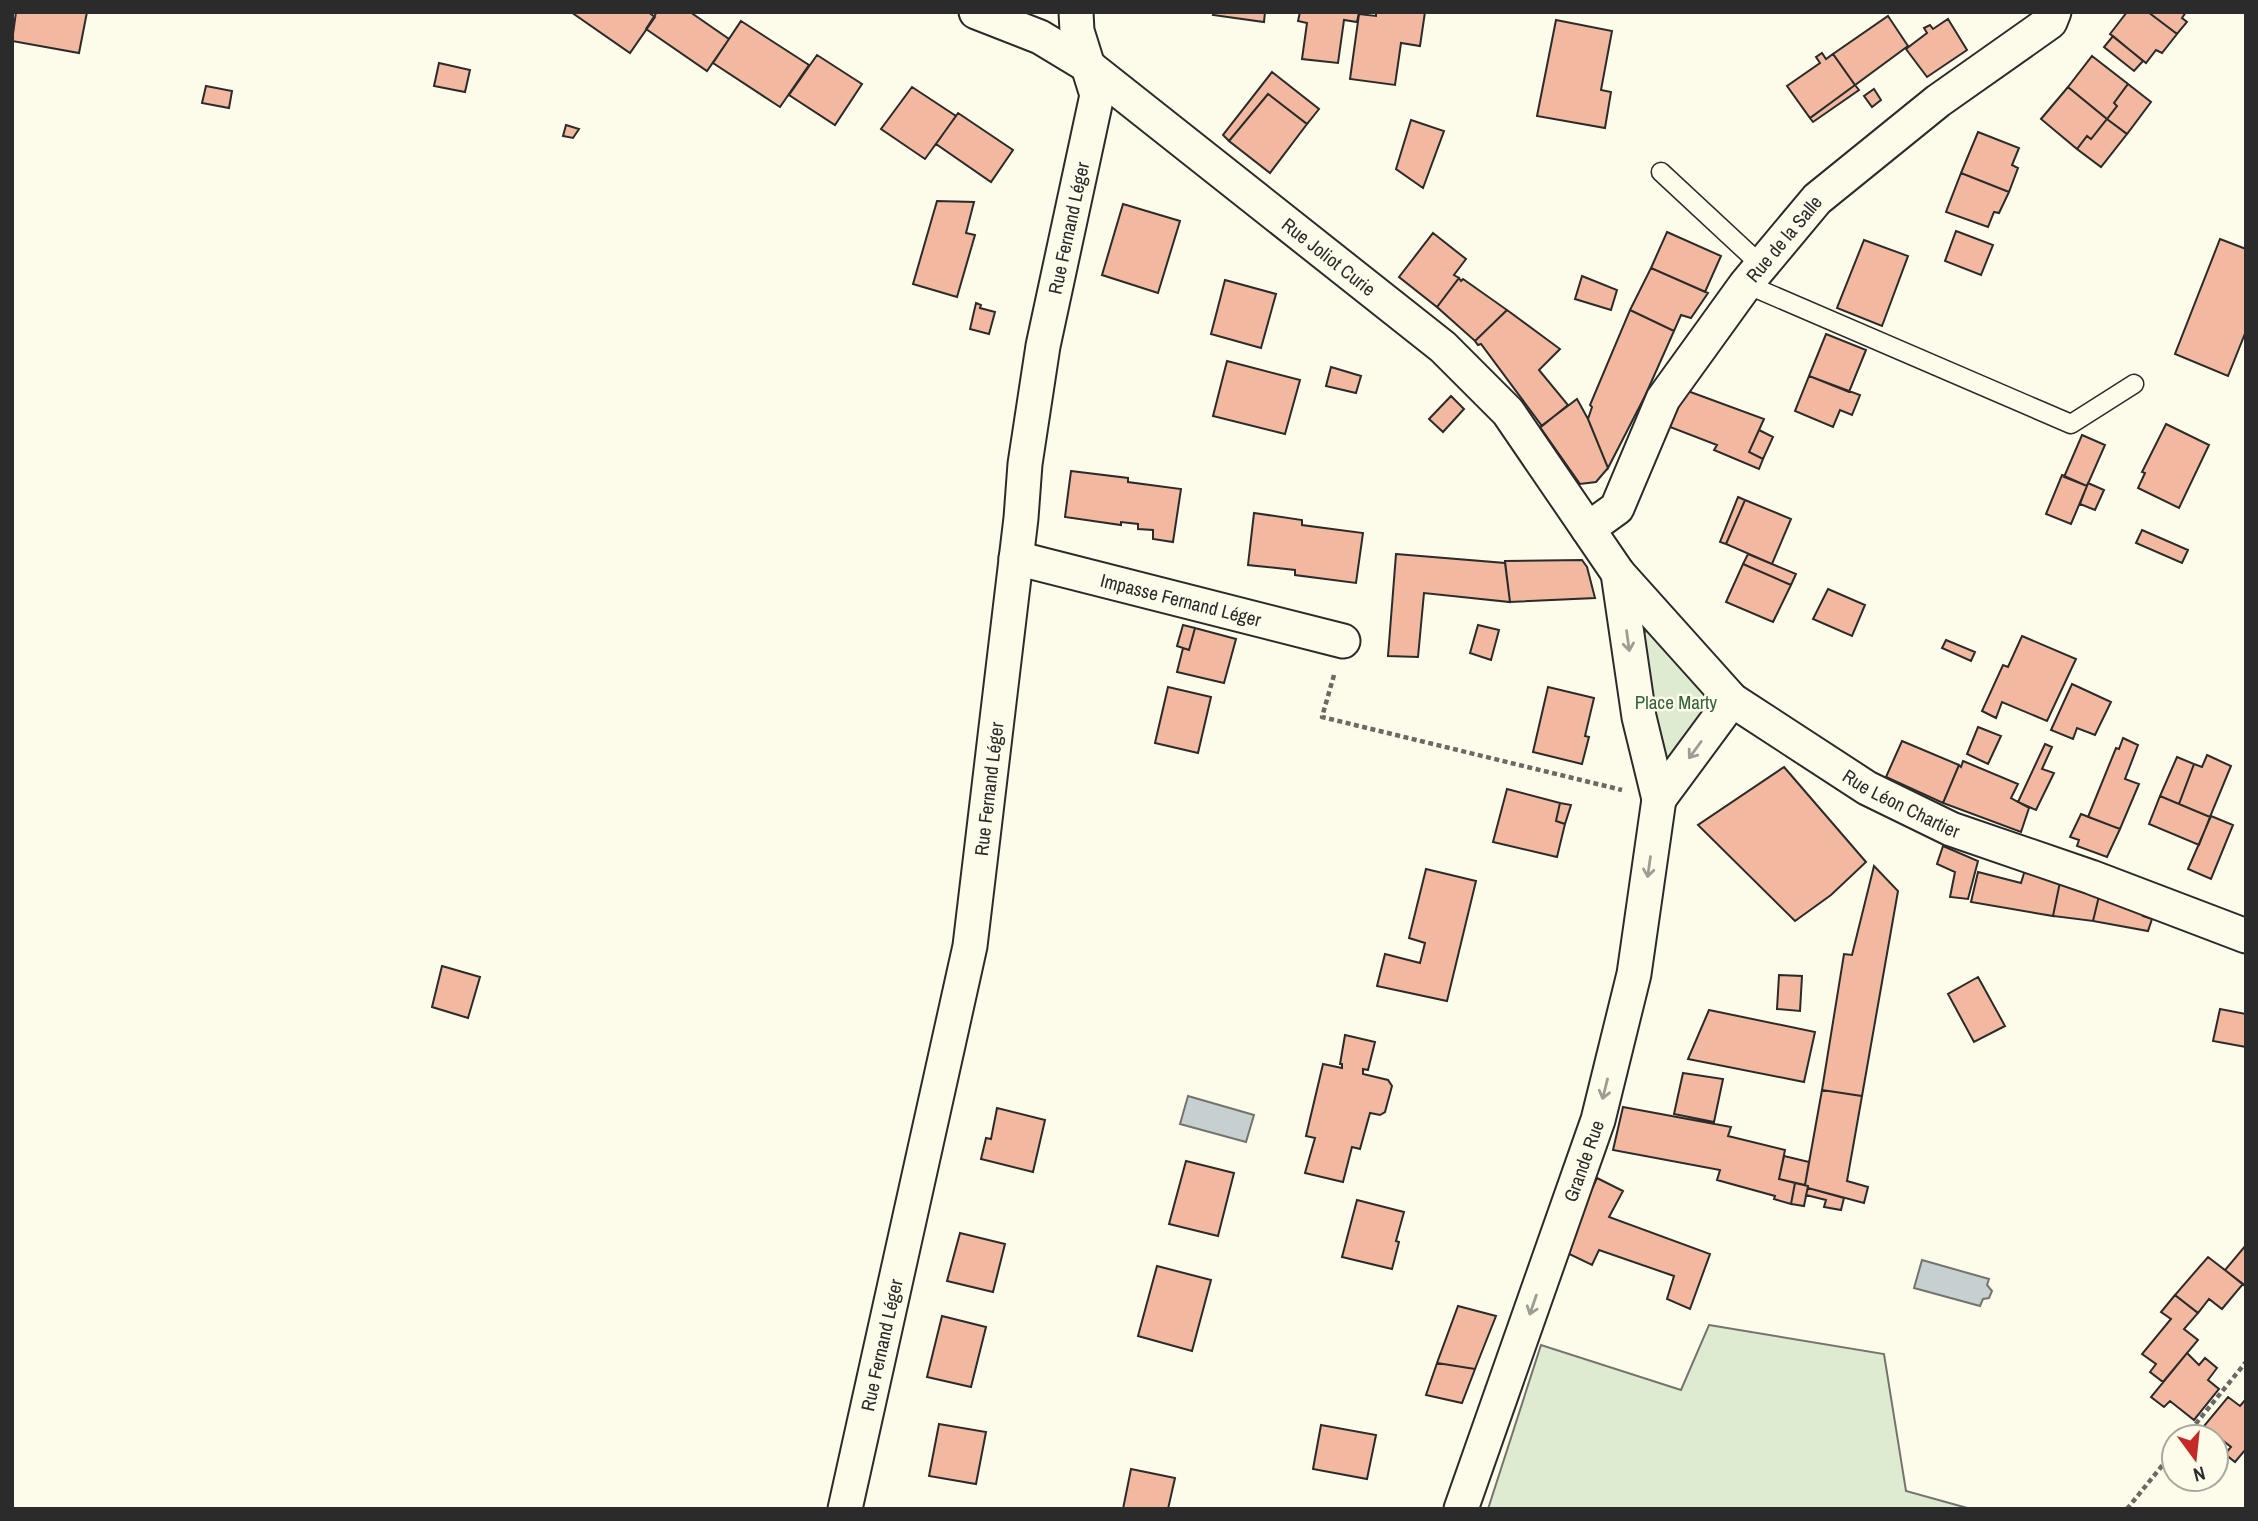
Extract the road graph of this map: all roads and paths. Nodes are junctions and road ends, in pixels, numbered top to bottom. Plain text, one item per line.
1 (976, 12) edge
2 (1076, 12) edge
3 (2054, 12) edge
4 (1087, 66) junction
5 (1661, 172) dead end
6 (1754, 275) junction
7 (2134, 384) dead end
8 (1588, 530) junction
9 (1016, 558) junction
10 (1618, 573) junction
11 (1343, 641) joint
12 (1732, 700) junction
13 (1586, 781) dead end
14 (1659, 799) junction
15 (2246, 936) edge
16 (2246, 1362) edge
17 (2196, 1423) edge
18 (2160, 1468) edge
19 (845, 1509) edge
20 (1461, 1509) edge
21 (2127, 1509) edge

1 - 4 street, Rue Joliot Curie
2 - 4 street, Rue Fernand Léger
3 - 6 street, Rue de la Salle
4 - 8 street, Rue Joliot Curie
4 - 9 street, Rue Fernand Léger
5 - 6 lane
6 - 7 lane
6 - 8 street, Rue de la Salle
8 - 10 street, Rue Joliot Curie
9 - 11 street, Impasse Fernand Léger
9 - 19 street, Rue Fernand Léger
10 - 12 street, Rue Léon Chartier
10 -> 14 street, Grande Rue
11 - 13 path
12 -> 14 street, Grande Rue
12 - 15 street, Rue Léon Chartier
14 -> 20 street, Grande Rue
16 - 17 path
18 - 21 path

